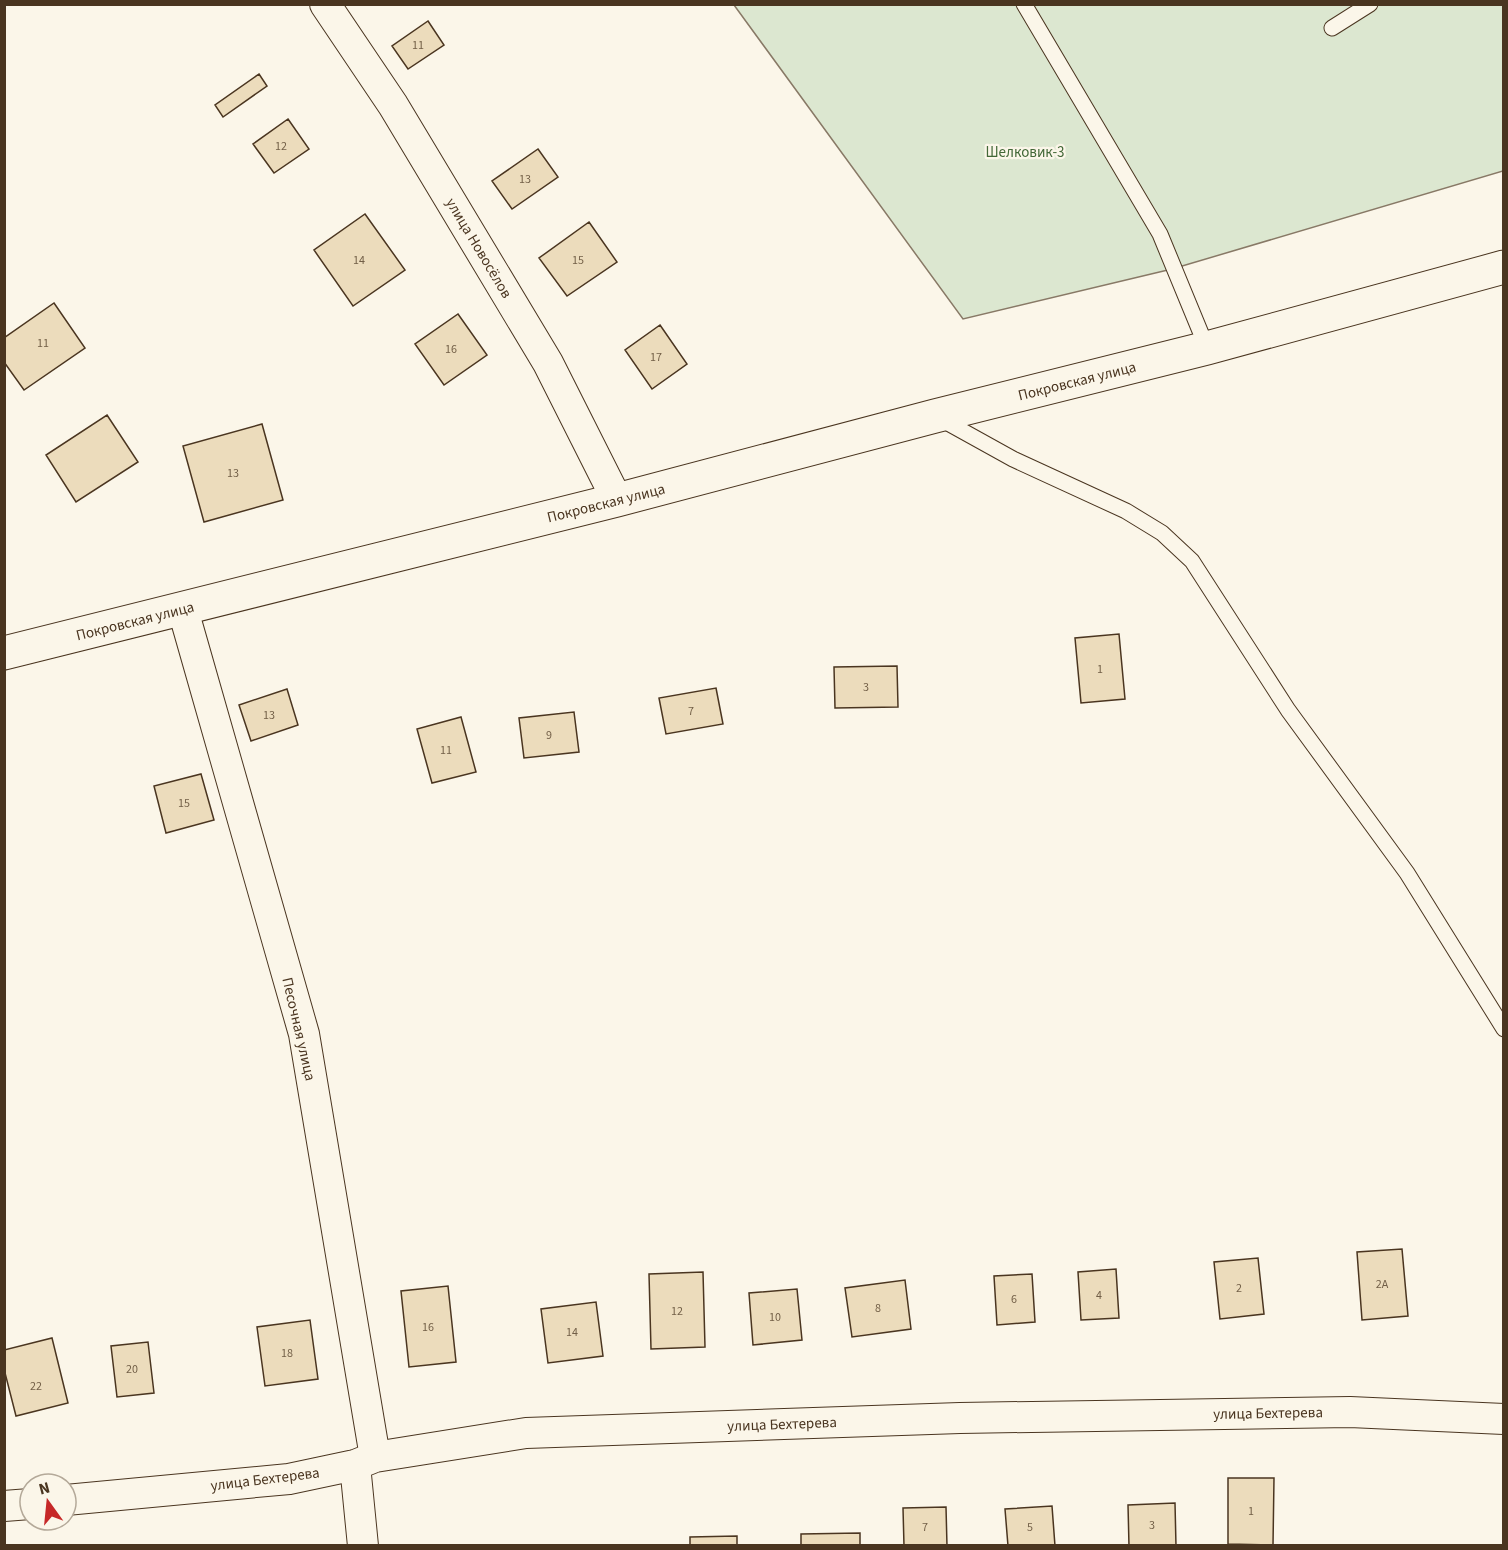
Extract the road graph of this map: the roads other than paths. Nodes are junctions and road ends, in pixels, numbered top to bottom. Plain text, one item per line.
1 (325, 4) edge
2 (1024, 4) edge
3 (1370, 4) edge
4 (1332, 28) dead end
5 (1503, 267) edge
6 (1207, 348) junction
7 (935, 416) junction
8 (617, 500) junction
9 (183, 609) junction
10 (4, 652) edge
11 (1503, 1029) edge
12 (1503, 1419) edge
13 (365, 1461) junction
14 (78, 1499) edge
15 (363, 1545) edge

1 - 8 street, улица Новосёлов
2 - 6 lane
3 - 4 lane
5 - 6 street, Покровская улица
6 - 7 street, Покровская улица
7 - 8 street, Покровская улица
7 - 11 lane
8 - 9 street, Покровская улица
9 - 10 street, Покровская улица
9 - 13 street, Песочная улица
12 - 13 street, улица Бехтерева
13 - 14 street, улица Бехтерева
13 - 15 street, Песочная улица

